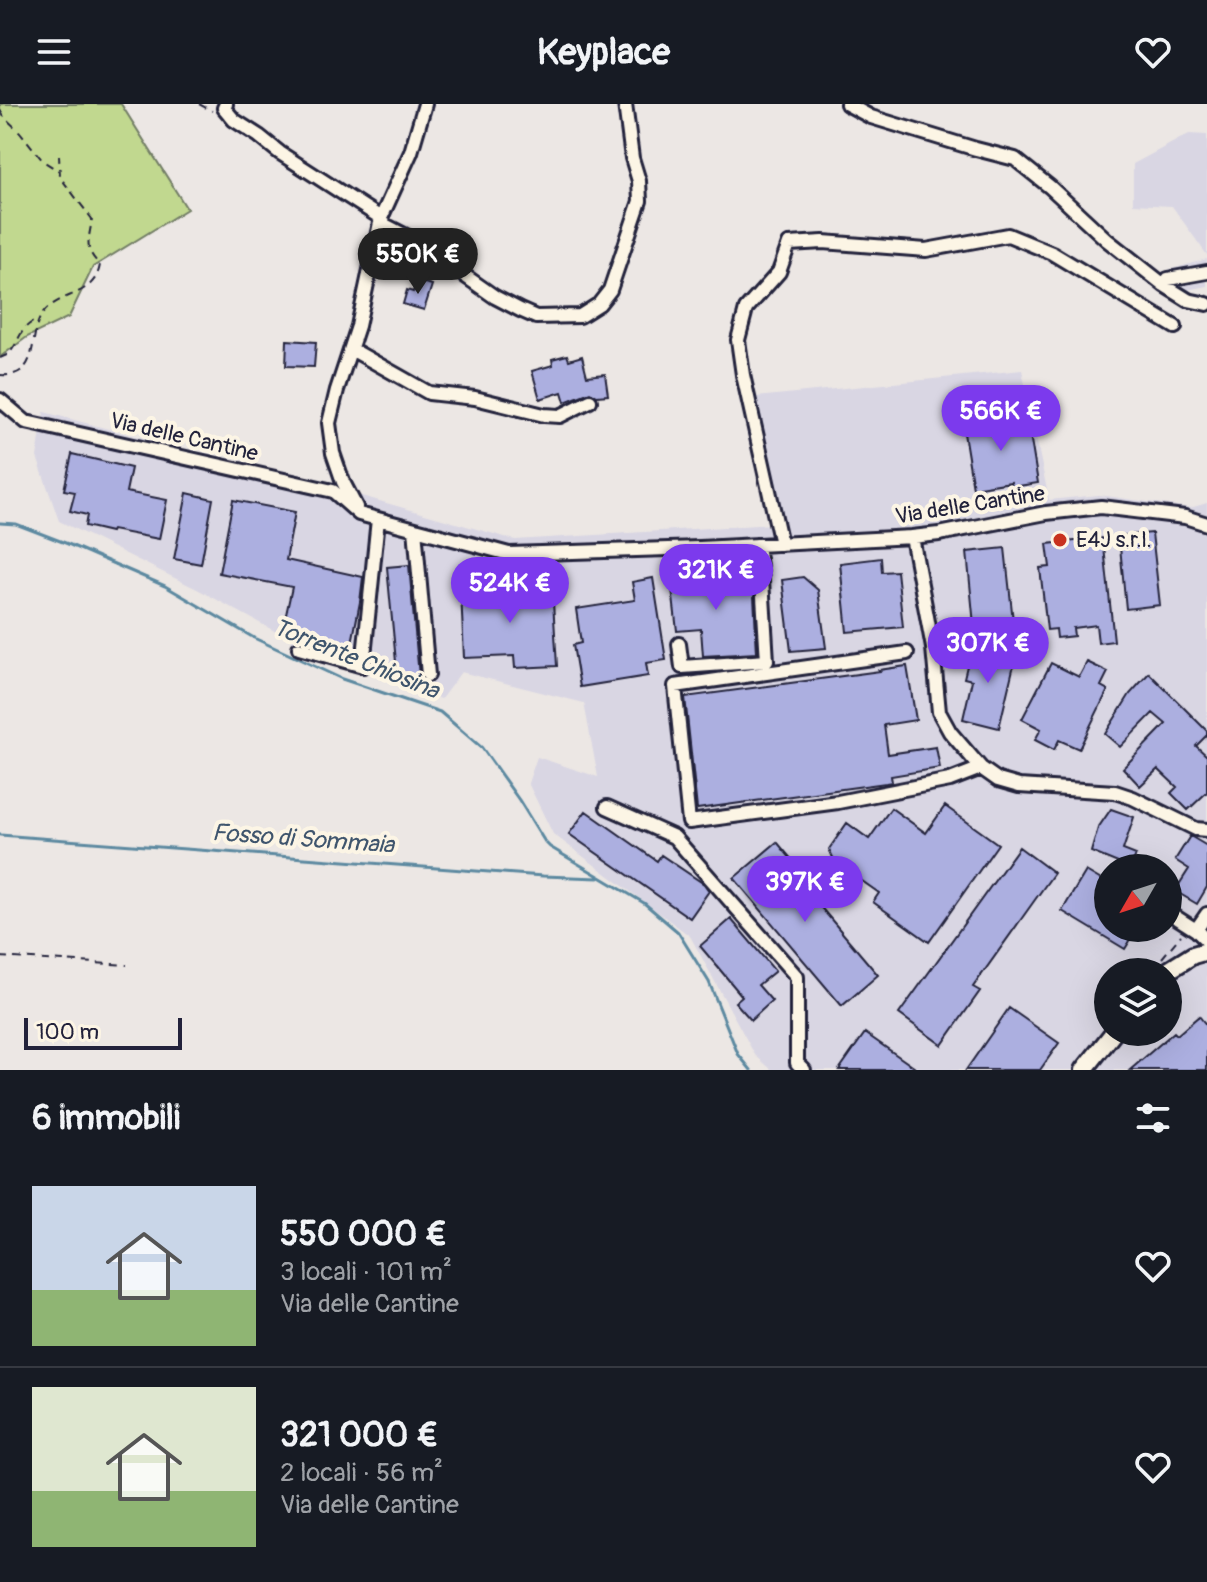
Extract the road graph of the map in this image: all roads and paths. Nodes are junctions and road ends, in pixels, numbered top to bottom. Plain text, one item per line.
1 (226, 104) edge
2 (425, 104) edge
3 (625, 104) edge
4 (847, 104) edge
5 (0, 110) edge
6 (59, 155) dead end
7 (59, 172) junction
8 (381, 218) junction
9 (1207, 272) edge
10 (1164, 285) junction
11 (1207, 304) edge
12 (38, 324) junction
13 (1175, 327) dead end
14 (351, 349) junction
15 (0, 358) edge
16 (0, 375) edge
17 (0, 400) edge
18 (590, 401) dead end
19 (359, 514) junction
20 (378, 519) junction
21 (1207, 524) edge
22 (415, 529) junction
23 (912, 537) junction
24 (781, 544) junction
25 (757, 545) junction
26 (679, 644) dead end
27 (299, 648) dead end
28 (907, 653) dead end
29 (428, 675) dead end
30 (981, 768) junction
31 (607, 807) dead end
32 (1207, 830) edge
33 (1207, 914) edge
34 (1182, 921) edge
35 (1192, 928) junction
36 (1207, 941) edge
37 (1207, 951) edge
38 (0, 957) edge
39 (1169, 958) edge
40 (1182, 959) edge
41 (127, 965) dead end
42 (1103, 1046) edge
43 (804, 1070) edge
44 (1084, 1070) edge

1 - 8 street
2 - 8 street
3 - 8 street
4 - 10 street
5 - 7 path
6 - 7 path
7 - 12 path
8 - 14 street
9 - 10 street
10 - 11 street
12 - 15 path
12 - 16 path
13 - 24 street
14 - 18 street
14 - 19 street
17 - 19 street, Via delle Cantine
19 - 20 street, Via delle Cantine
20 - 22 street, Via delle Cantine
20 - 27 street
21 - 23 street, Via delle Cantine
22 - 25 street, Via delle Cantine
22 - 29 street
23 - 24 street, Via delle Cantine
23 - 30 street
24 - 25 street, Via delle Cantine
25 - 26 street
28 - 30 street
30 - 32 street
31 - 43 street
33 - 35 street
34 - 35 street
35 - 36 street
35 - 39 path
37 - 40 main road
38 - 41 path
42 - 44 main road

